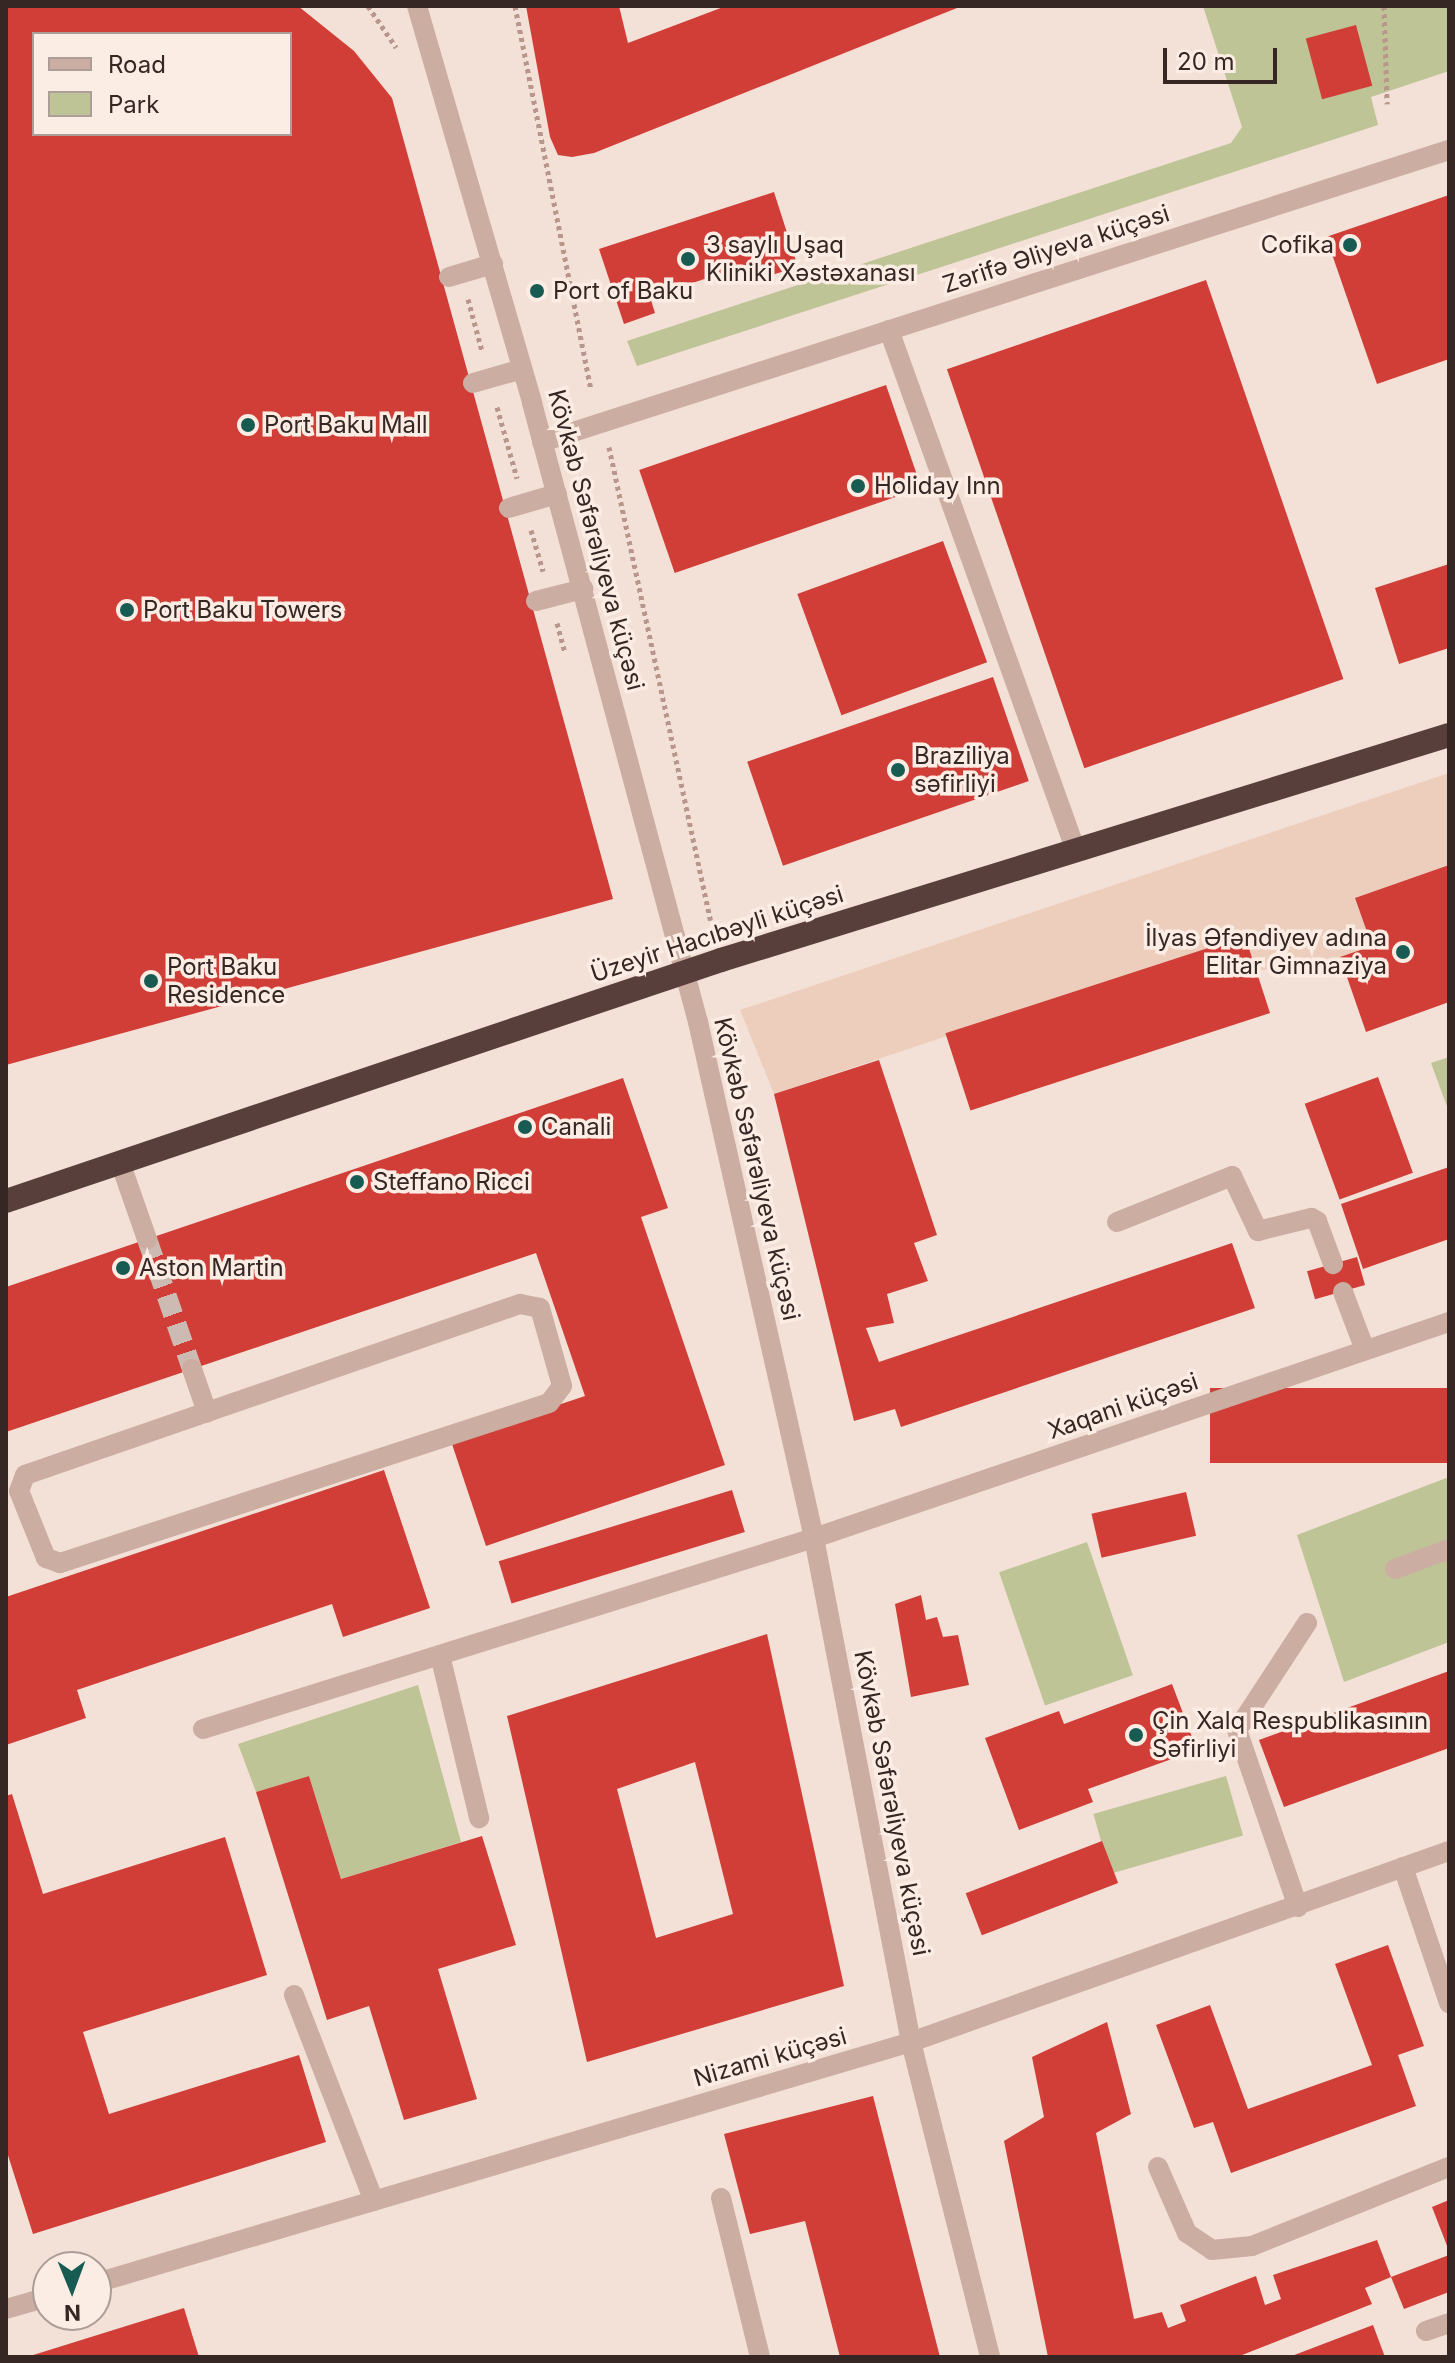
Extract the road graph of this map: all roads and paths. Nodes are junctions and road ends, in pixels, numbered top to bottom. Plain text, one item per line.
1 (368, 6) edge
2 (417, 6) edge
3 (515, 6) edge
4 (1384, 6) edge
5 (400, 52) dead end
6 (1387, 104) dead end
7 (1449, 150) edge
8 (493, 264) junction
9 (455, 276) joint
10 (889, 330) junction
11 (522, 369) junction
12 (482, 381) junction
13 (591, 389) dead end
14 (542, 442) junction
15 (609, 444) dead end
16 (557, 494) junction
17 (517, 506) junction
18 (583, 589) junction
19 (543, 600) junction
20 (566, 657) dead end
21 (1449, 735) edge
22 (1076, 851) junction
23 (710, 920) dead end
24 (685, 974) junction
25 (120, 1162) junction
26 (6, 1201) edge
27 (1117, 1222) dead end
28 (147, 1239) tunnel mouth
29 (1333, 1264) dead end
30 (1343, 1292) dead end
31 (1449, 1322) edge
32 (1365, 1350) junction
33 (192, 1369) tunnel mouth
34 (207, 1412) junction
35 (814, 1538) junction
36 (1449, 1549) edge
37 (1395, 1569) dead end
38 (1307, 1623) dead end
39 (440, 1655) junction
40 (203, 1729) dead end
41 (479, 1818) dead end
42 (1449, 1851) edge
43 (1403, 1867) junction
44 (1298, 1907) junction
45 (294, 1995) dead end
46 (1449, 2003) edge
47 (911, 2042) junction
48 (1158, 2167) dead end
49 (1449, 2167) edge
50 (721, 2198) dead end
51 (374, 2201) junction
52 (112, 2278) edge
53 (32, 2302) edge
54 (6, 2309) edge
55 (1449, 2323) edge
56 (1426, 2331) dead end
57 (760, 2357) edge
58 (990, 2357) edge

1 - 5 path
2 - 8 street, Kövkəb Səfərəliyeva küçəsi
3 - 13 path
4 - 6 path
7 - 10 street, Zərifə Əliyeva küçəsi
8 - 9 street
8 - 11 street, Kövkəb Səfərəliyeva küçəsi
9 - 12 path
10 - 14 street, Zərifə Əliyeva küçəsi
10 - 22 street
11 - 12 street
11 - 14 street, Kövkəb Səfərəliyeva küçəsi
12 - 17 path
14 - 16 street, Kövkəb Səfərəliyeva küçəsi
15 - 23 path
16 - 17 street
16 - 18 street, Kövkəb Səfərəliyeva küçəsi
17 - 19 path
18 - 19 street
18 - 24 street, Kövkəb Səfərəliyeva küçəsi
19 - 20 path
21 - 22 highway, Üzeyir Hacıbəyli küçəsi
22 - 24 highway, Üzeyir Hacıbəyli küçəsi
24 - 25 highway, Üzeyir Hacıbəyli küçəsi
24 - 35 street, Kövkəb Səfərəliyeva küçəsi
25 - 26 highway, Üzeyir Hacıbəyli küçəsi
25 - 28 street
27 - 29 street
30 - 32 street
31 - 32 street, Xaqani küçəsi
32 - 35 street, Xaqani küçəsi
33 - 34 street
34 - 34 street
35 - 39 street, Xaqani küçəsi
35 - 47 street, Kövkəb Səfərəliyeva küçəsi
36 - 37 street
38 - 44 street
39 - 40 street, Xaqani küçəsi
39 - 41 street
42 - 43 street, Nizami küçəsi
43 - 44 street, Nizami küçəsi
43 - 46 street
44 - 47 street, Nizami küçəsi
45 - 51 street
47 - 51 street, Nizami küçəsi
47 - 58 street, Kövkəb Səfərəliyeva küçəsi
48 - 49 street
50 - 57 street
51 - 52 street, Nizami küçəsi
53 - 54 street
55 - 56 street

